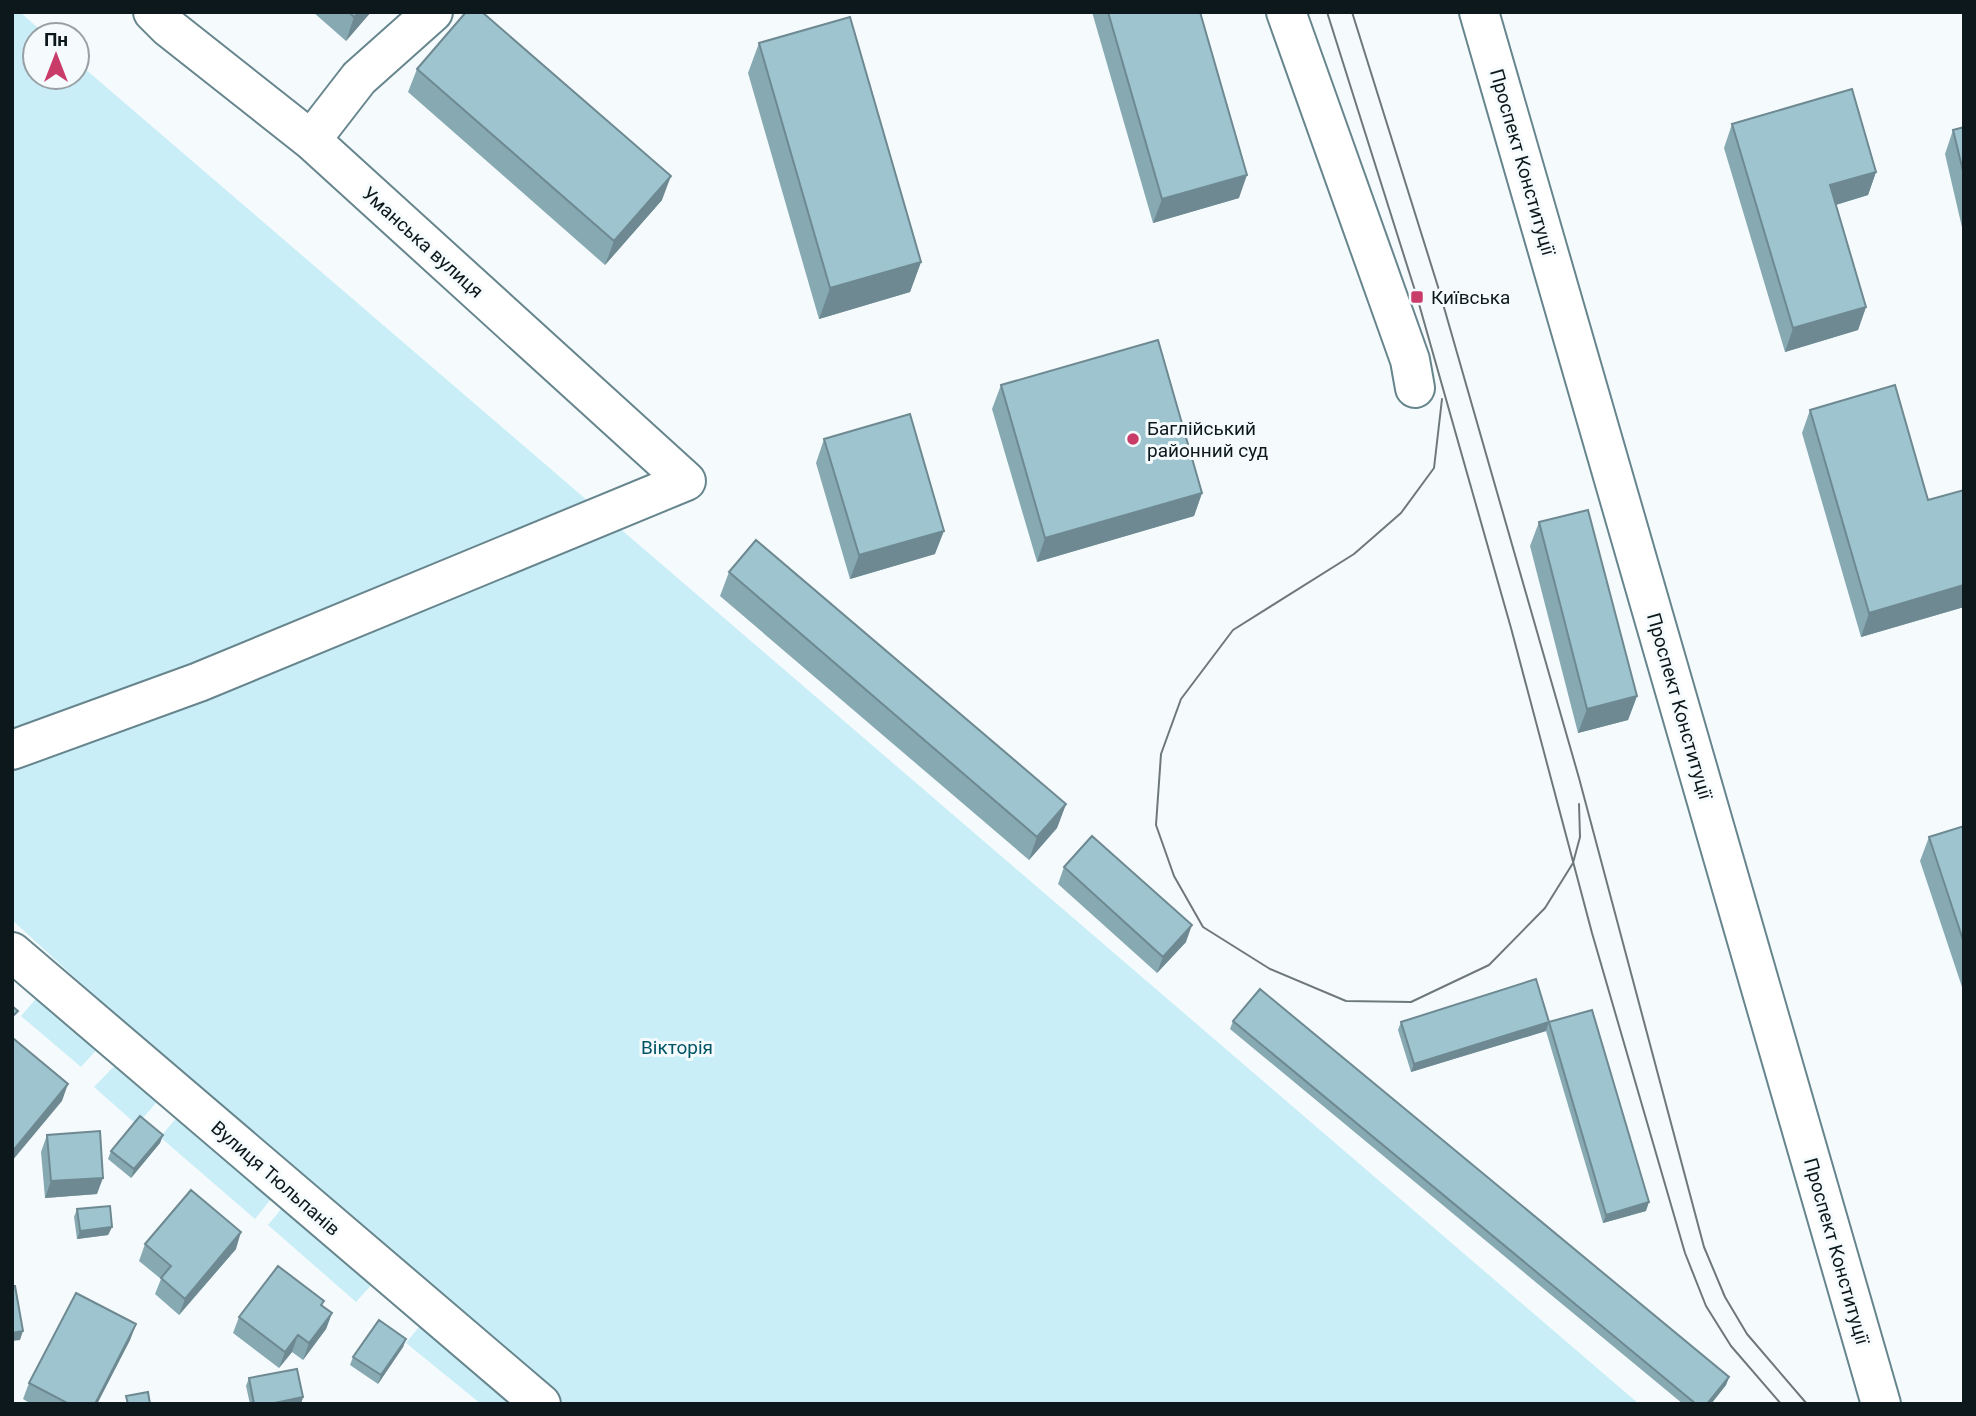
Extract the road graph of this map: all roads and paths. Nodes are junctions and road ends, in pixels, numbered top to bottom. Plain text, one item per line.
1 (153, 12) edge
2 (433, 12) edge
3 (1286, 12) edge
4 (1479, 12) edge
5 (311, 140) junction
6 (1415, 388) dead end
7 (12, 750) edge
8 (12, 952) edge
9 (1881, 1403) edge
10 (541, 1404) edge

1 - 5 street, Уманська вулиця
2 - 5 street
3 - 6 street
4 - 9 street, Проспект Конституції
5 - 7 street, Уманська вулиця
8 - 10 street, Вулиця Тюльпанів

